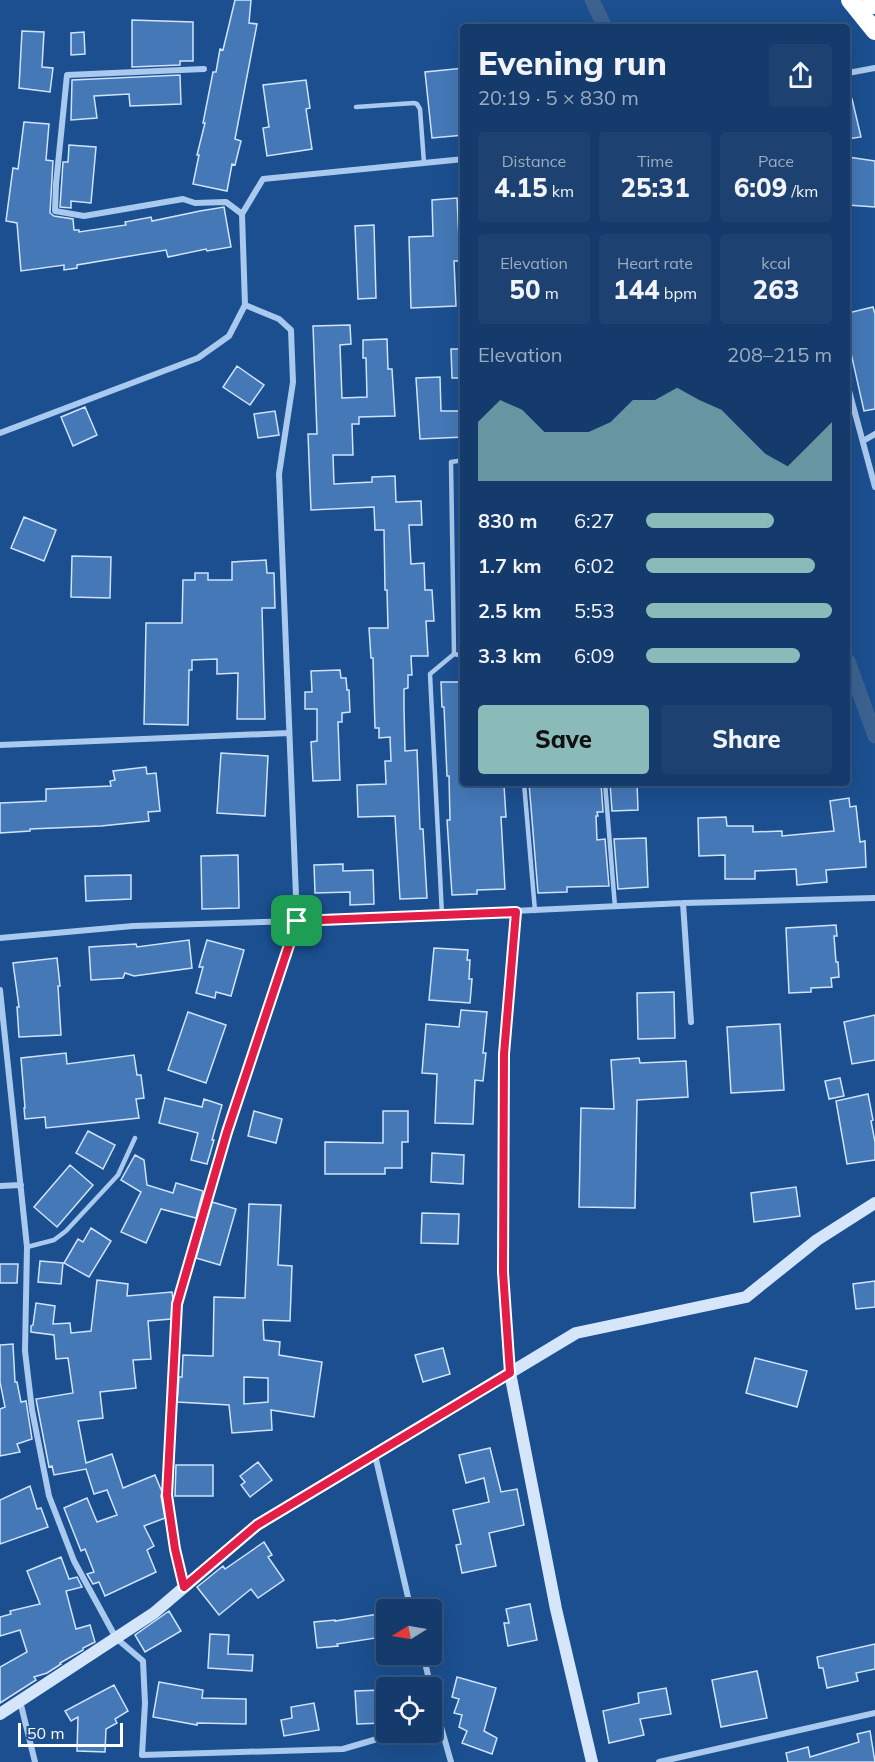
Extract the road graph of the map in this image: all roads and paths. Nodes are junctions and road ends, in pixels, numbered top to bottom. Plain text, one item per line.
1 (850, 0) edge
2 (871, 0) edge
3 (875, 5) edge
4 (875, 31) edge
5 (875, 68) edge
6 (204, 69) dead end
7 (850, 73) edge
8 (356, 107) dead end
9 (460, 159) edge
10 (423, 163) junction
11 (242, 214) junction
12 (245, 305) junction
13 (850, 394) edge
14 (0, 433) edge
15 (875, 434) edge
16 (863, 441) junction
17 (460, 461) edge
18 (875, 487) edge
19 (454, 654) junction
20 (460, 655) edge
21 (289, 733) junction
22 (0, 745) edge
23 (524, 786) edge
24 (604, 786) edge
25 (875, 898) edge
26 (683, 903) junction
27 (615, 907) junction
28 (535, 911) junction
29 (516, 912) junction
30 (442, 915) junction
31 (297, 921) junction
32 (0, 938) edge
33 (0, 990) edge
34 (691, 1022) dead end
35 (135, 1138) dead end
36 (21, 1185) junction
37 (0, 1186) edge
38 (875, 1203) edge
39 (27, 1247) junction
40 (510, 1373) junction
41 (375, 1454) junction
42 (184, 1587) junction
43 (408, 1599) edge
44 (116, 1638) junction
45 (20, 1701) junction
46 (875, 1713) edge
47 (0, 1714) edge
48 (442, 1737) edge
49 (376, 1739) edge
50 (35, 1762) edge
51 (451, 1762) edge
52 (592, 1762) edge
53 (658, 1762) edge

1 - 4 highway
2 - 3 highway
5 - 7 street
6 - 11 street
8 - 10 lane
9 - 10 street
10 - 11 street
11 - 12 street
12 - 14 street
12 - 21 street
13 - 16 street
15 - 16 street
16 - 18 street
17 - 19 lane
19 - 20 lane
19 - 30 lane
21 - 22 street
21 - 31 street
23 - 28 lane
24 - 27 lane
25 - 26 street
26 - 27 street
26 - 34 street
27 - 28 street
28 - 29 street
29 - 30 street
29 - 40 street
30 - 31 street
31 - 32 street
31 - 42 street
33 - 36 street
35 - 39 lane
36 - 37 street
36 - 39 street
38 - 40 street
39 - 44 street
40 - 41 street
40 - 52 street
41 - 42 street
41 - 43 street
42 - 44 street
44 - 45 street
44 - 49 street
45 - 47 street
45 - 50 street
46 - 53 street
48 - 51 street

